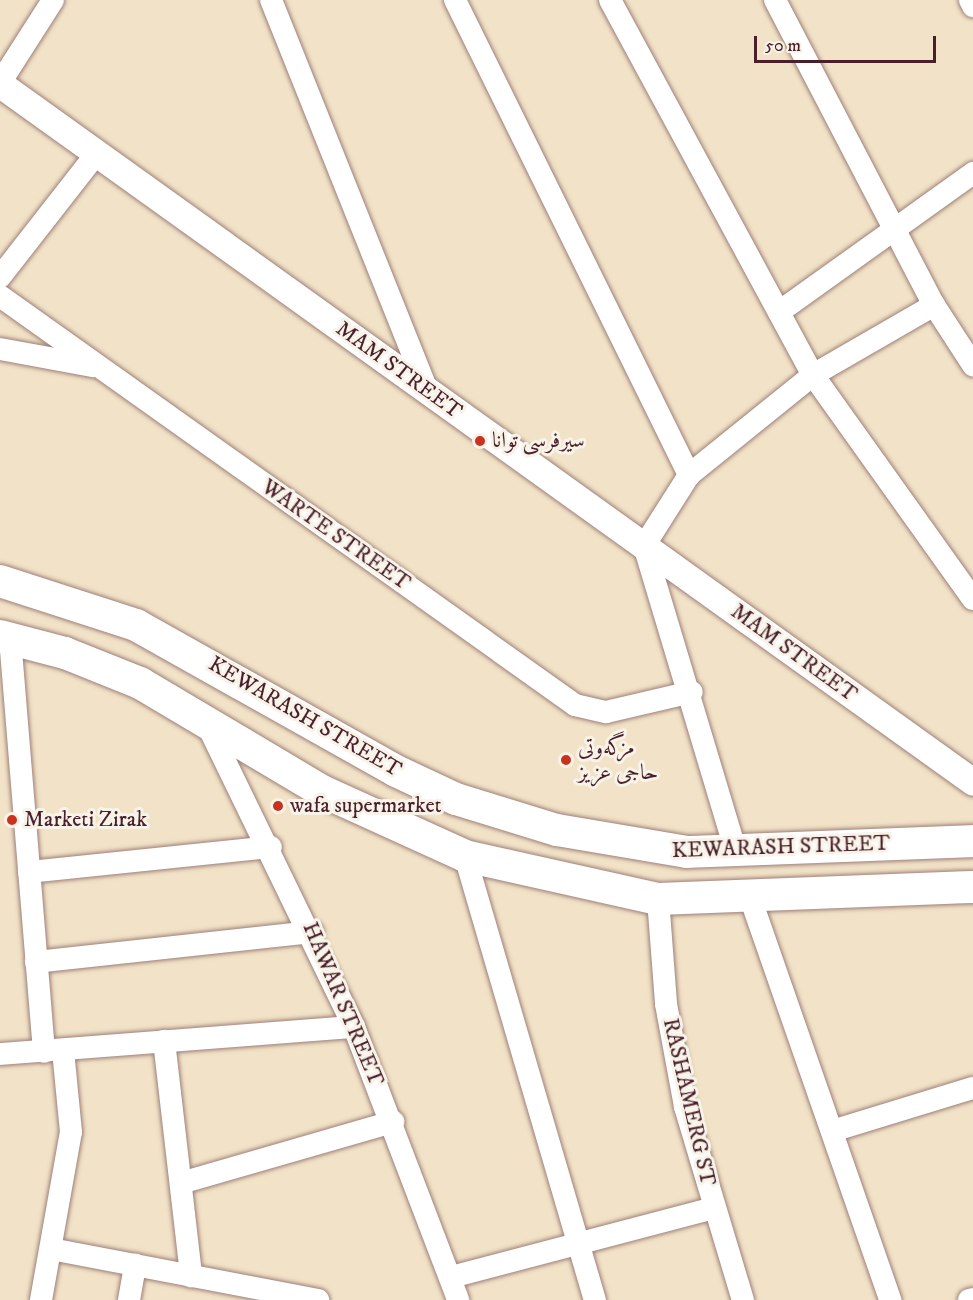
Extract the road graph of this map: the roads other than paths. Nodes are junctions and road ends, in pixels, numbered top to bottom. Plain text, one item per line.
1 (53, 0) edge
2 (271, 0) edge
3 (455, 0) edge
4 (610, 0) edge
5 (775, 0) edge
6 (970, 0) edge
7 (973, 6) edge
8 (0, 83) edge
9 (96, 153) junction
10 (973, 174) edge
11 (895, 230) junction
12 (0, 277) edge
13 (0, 296) edge
14 (934, 305) junction
15 (779, 312) junction
16 (0, 349) edge
17 (973, 364) edge
18 (100, 367) junction
19 (813, 375) junction
20 (427, 390) junction
21 (689, 475) junction
22 (644, 546) junction
23 (0, 581) edge
24 (973, 599) edge
25 (5, 637) edge
26 (692, 692) junction
27 (204, 718) junction
28 (973, 782) edge
29 (973, 841) edge
30 (272, 847) junction
31 (736, 852) junction
32 (465, 856) junction
33 (29, 872) junction
34 (973, 887) edge
35 (750, 897) junction
36 (658, 899) junction
37 (312, 932) junction
38 (36, 962) junction
39 (354, 1027) junction
40 (164, 1041) junction
41 (53, 1051) junction
42 (0, 1054) edge
43 (973, 1088) edge
44 (393, 1122) junction
45 (832, 1131) junction
46 (181, 1183) junction
47 (714, 1208) junction
48 (578, 1242) junction
49 (51, 1249) junction
50 (135, 1265) junction
51 (191, 1276) junction
52 (451, 1277) junction
53 (41, 1300) edge
54 (129, 1300) edge
55 (315, 1300) edge
56 (458, 1300) edge
57 (595, 1300) edge
58 (743, 1300) edge
59 (890, 1300) edge

1 - 8 street
2 - 20 street
3 - 21 street
4 - 15 street
5 - 11 street
6 - 7 street
8 - 9 street, MAM STREET
9 - 12 street
9 - 20 street, MAM STREET
10 - 11 street
11 - 14 street
11 - 15 street
13 - 18 street, WARTE STREET
14 - 17 street
14 - 19 street
15 - 19 street
16 - 18 street
18 - 26 street, WARTE STREET
19 - 21 street
19 - 24 street
20 - 22 street, MAM STREET
21 - 22 street
22 - 26 street
22 - 28 street, MAM STREET
23 - 31 main road, KEWARASH STREET
25 - 27 main road
25 - 33 street
26 - 31 street
27 - 30 street, HAWAR STREET
27 - 32 main road
29 - 31 main road, KEWARASH STREET
30 - 33 street
30 - 37 street, HAWAR STREET
32 - 36 main road
32 - 48 street
33 - 38 street
34 - 35 main road
35 - 36 main road
35 - 45 street
36 - 47 street, RASHAMERG ST
37 - 38 street
37 - 39 street, HAWAR STREET
38 - 41 street
39 - 40 street
39 - 44 street, HAWAR STREET
40 - 41 street
40 - 46 street
41 - 42 street
41 - 49 street
43 - 45 street
44 - 46 street
44 - 52 street, HAWAR STREET
45 - 59 street
46 - 51 street
47 - 48 street
47 - 58 street, RASHAMERG ST
48 - 52 street
48 - 57 street
49 - 50 street
49 - 53 street
50 - 51 street
50 - 54 street
51 - 55 street
52 - 56 street, HAWAR STREET

